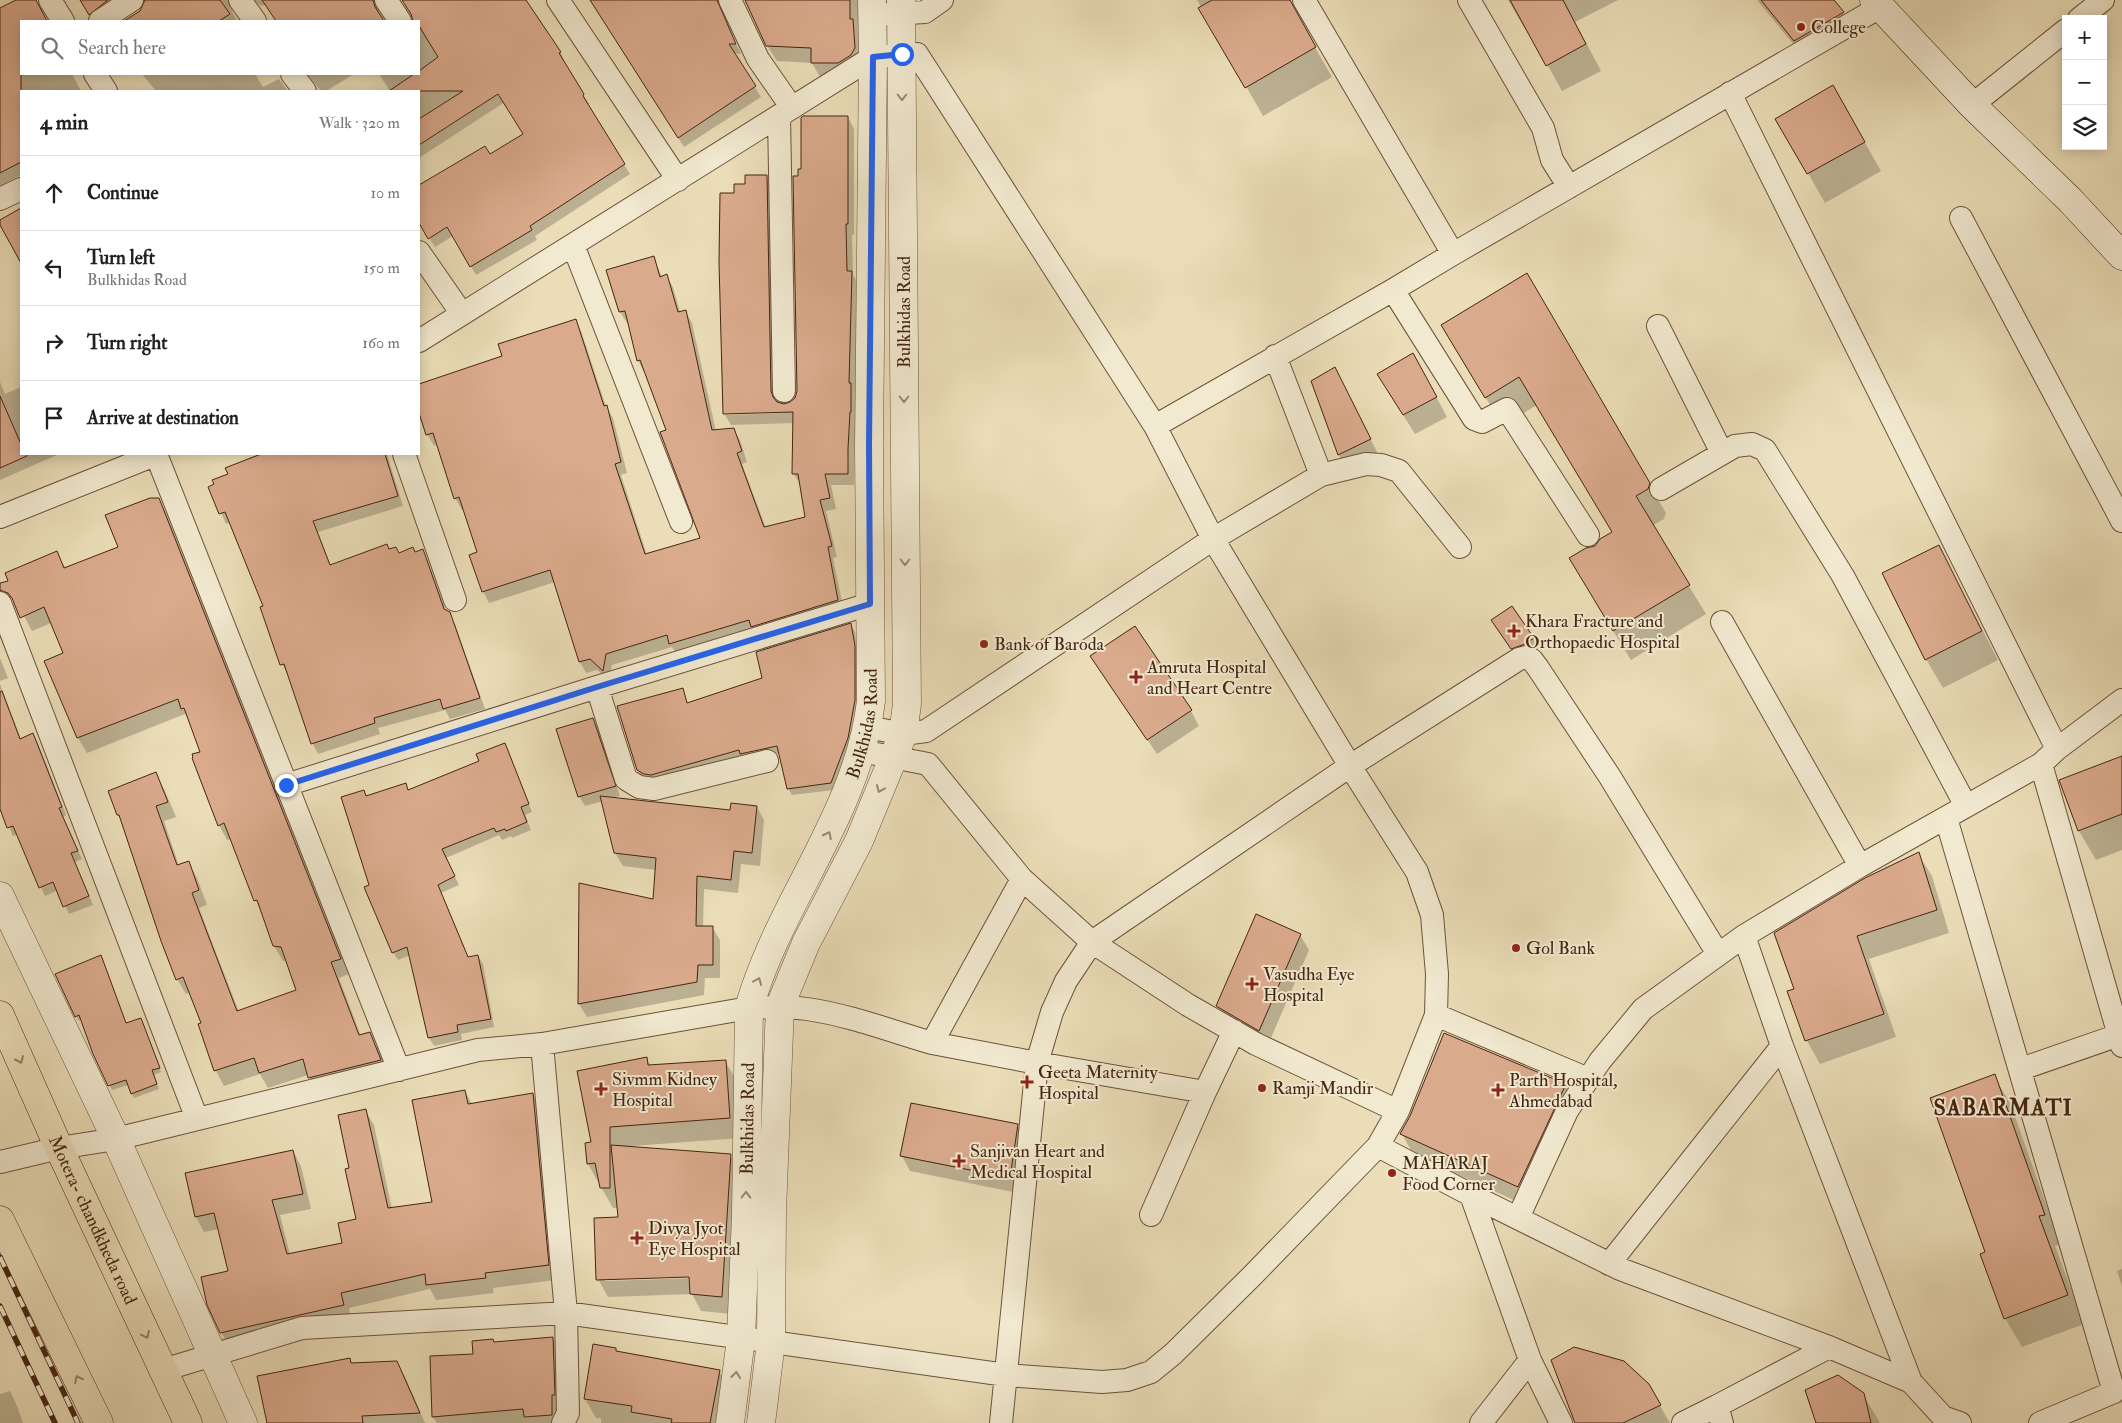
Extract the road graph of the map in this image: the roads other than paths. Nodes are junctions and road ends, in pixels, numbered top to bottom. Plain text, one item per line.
1 (50, 0) edge
2 (132, 0) edge
3 (240, 0) edge
4 (386, 0) edge
5 (558, 0) edge
6 (730, 0) edge
7 (942, 0) edge
8 (1304, 0) edge
9 (1468, 0) edge
10 (2103, 0) edge
11 (1877, 4) edge
12 (901, 6) edge
13 (872, 7) edge
14 (2084, 15) edge
15 (62, 20) edge
16 (102, 20) edge
17 (254, 20) edge
18 (399, 20) edge
19 (2062, 33) edge
20 (902, 54) junction
21 (873, 57) junction
22 (96, 75) edge
23 (293, 75) edge
24 (105, 90) edge
25 (304, 90) edge
26 (1730, 93) junction
27 (1972, 105) junction
28 (785, 112) junction
29 (678, 180) junction
30 (1569, 187) junction
31 (20, 189) edge
32 (0, 199) edge
33 (1961, 218) dead end
34 (572, 245) junction
35 (420, 253) edge
36 (1453, 254) junction
37 (2122, 256) edge
38 (1393, 290) junction
39 (462, 314) junction
40 (1658, 326) dead end
41 (420, 340) edge
42 (1275, 356) junction
43 (784, 391) dead end
44 (1155, 426) junction
45 (1722, 453) junction
46 (155, 455) edge
47 (157, 455) edge
48 (404, 455) edge
49 (1321, 475) junction
50 (1661, 489) dead end
51 (0, 517) edge
52 (2122, 521) edge
53 (681, 522) dead end
54 (1588, 535) dead end
55 (1213, 539) junction
56 (1460, 547) dead end
57 (455, 600) dead end
58 (0, 603) edge
59 (870, 604) junction
60 (1722, 622) dead end
61 (597, 687) junction
62 (2122, 700) edge
63 (864, 739) junction
64 (898, 746) junction
65 (2049, 757) junction
66 (767, 761) dead end
67 (1350, 766) junction
68 (286, 785) junction
69 (1966, 806) junction
70 (1946, 818) junction
71 (1860, 866) junction
72 (1022, 879) junction
73 (0, 896) edge
74 (1744, 936) junction
75 (1092, 942) junction
76 (1718, 954) junction
77 (780, 1006) junction
78 (749, 1008) junction
79 (0, 1015) edge
80 (1436, 1015) junction
81 (1234, 1031) junction
82 (2120, 1040) edge
83 (932, 1043) junction
84 (542, 1044) junction
85 (1782, 1046) junction
86 (1038, 1063) junction
87 (2021, 1069) junction
88 (399, 1070) junction
89 (1588, 1078) junction
90 (1205, 1092) junction
91 (1398, 1111) junction
92 (197, 1120) junction
93 (116, 1139) junction
94 (1378, 1146) junction
95 (58, 1148) junction
96 (0, 1162) edge
97 (1471, 1195) junction
98 (1151, 1215) dead end
99 (1518, 1218) junction
100 (0, 1220) edge
101 (1609, 1264) junction
102 (566, 1313) junction
103 (741, 1339) junction
104 (771, 1342) junction
105 (1829, 1347) junction
106 (212, 1357) junction
107 (1530, 1360) junction
108 (163, 1370) junction
109 (1006, 1375) junction
110 (1911, 1382) junction
111 (2118, 1390) edge
112 (1720, 1414) edge
113 (1949, 1421) edge
114 (99, 1423) edge
115 (188, 1423) edge
116 (243, 1423) edge
117 (564, 1423) edge
118 (730, 1423) edge
119 (761, 1423) edge
120 (1001, 1423) edge
121 (1481, 1423) edge
122 (1561, 1423) edge
123 (1683, 1423) edge
124 (2040, 1423) edge

1 - 15 street
2 - 16 street
3 - 17 street
4 - 18 street
5 - 29 street
6 - 28 street
7 - 12 street
8 - 36 street
9 - 30 street
10 - 14 street
11 - 26 street
11 - 27 street
12 - 13 street
12 - 20 street, Bulkhidas Road
13 - 21 street, Bulkhidas Road
19 - 27 street
20 - 21 street
20 - 44 street
20 -> 64 street, Bulkhidas Road
21 - 28 street
21 - 59 street, Bulkhidas Road
22 - 24 street
23 - 25 street
26 - 30 street
26 - 65 street
27 - 37 street
28 - 29 street
28 - 43 street
29 - 34 street
30 - 36 street
31 - 32 street
33 - 52 street
34 - 39 street
34 - 53 street
35 - 39 street
36 - 38 street
38 - 42 street
38 - 54 street
39 - 41 street
40 - 45 street
42 - 44 street
42 - 49 street
44 - 55 street
45 - 50 street
45 - 69 street
46 - 51 street
47 - 68 street
48 - 57 street
49 - 55 street
49 - 56 street
55 - 64 street
55 - 67 street
58 - 92 street
59 - 61 street
59 - 63 street, Bulkhidas Road
60 - 71 street
61 - 66 street
61 - 68 street
62 - 65 street
63 - 64 street
78 -> 63 street, Bulkhidas Road
64 - 72 street
64 -> 77 street, Bulkhidas Road
65 - 69 street
65 - 82 street
67 - 75 street
67 - 76 street
67 - 80 street
68 - 88 street
69 - 70 street
70 - 71 street
70 - 87 street
71 - 74 street
72 - 75 street
72 - 83 street
73 - 93 street
74 - 76 street
74 - 85 street
75 - 81 street
75 - 86 street
76 - 89 street
77 - 78 street
77 - 83 street
77 - 104 street, Bulkhidas Road
78 - 84 street
103 -> 78 street, Bulkhidas Road
79 -> 95 main road, Motera- chandkheda road
80 - 89 street
80 - 91 street
81 - 90 street
81 - 91 street
82 - 87 street
83 - 86 street
84 - 88 street
84 - 102 street
85 - 101 street
85 - 110 street
86 - 90 street
86 - 109 street
87 - 111 street
88 - 92 street
89 - 99 street
90 - 98 street
91 - 94 street
92 - 93 street
93 - 95 street
93 - 106 street
94 - 97 street
94 - 109 street
95 - 96 street
95 -> 108 main road, Motera- chandkheda road
97 - 99 street
97 - 107 street
99 - 101 street
114 -> 100 main road
101 - 105 street
102 - 103 street
102 - 106 street
102 - 117 street
103 - 104 street
118 -> 103 street, Bulkhidas Road
104 - 109 street
104 - 119 street, Bulkhidas Road
105 - 110 street
105 - 112 street
106 - 108 street
106 - 116 street
107 - 121 street
107 - 122 street
108 - 115 main road, Motera- chandkheda road
109 - 120 street
110 - 113 street
111 - 124 street
112 - 123 street

